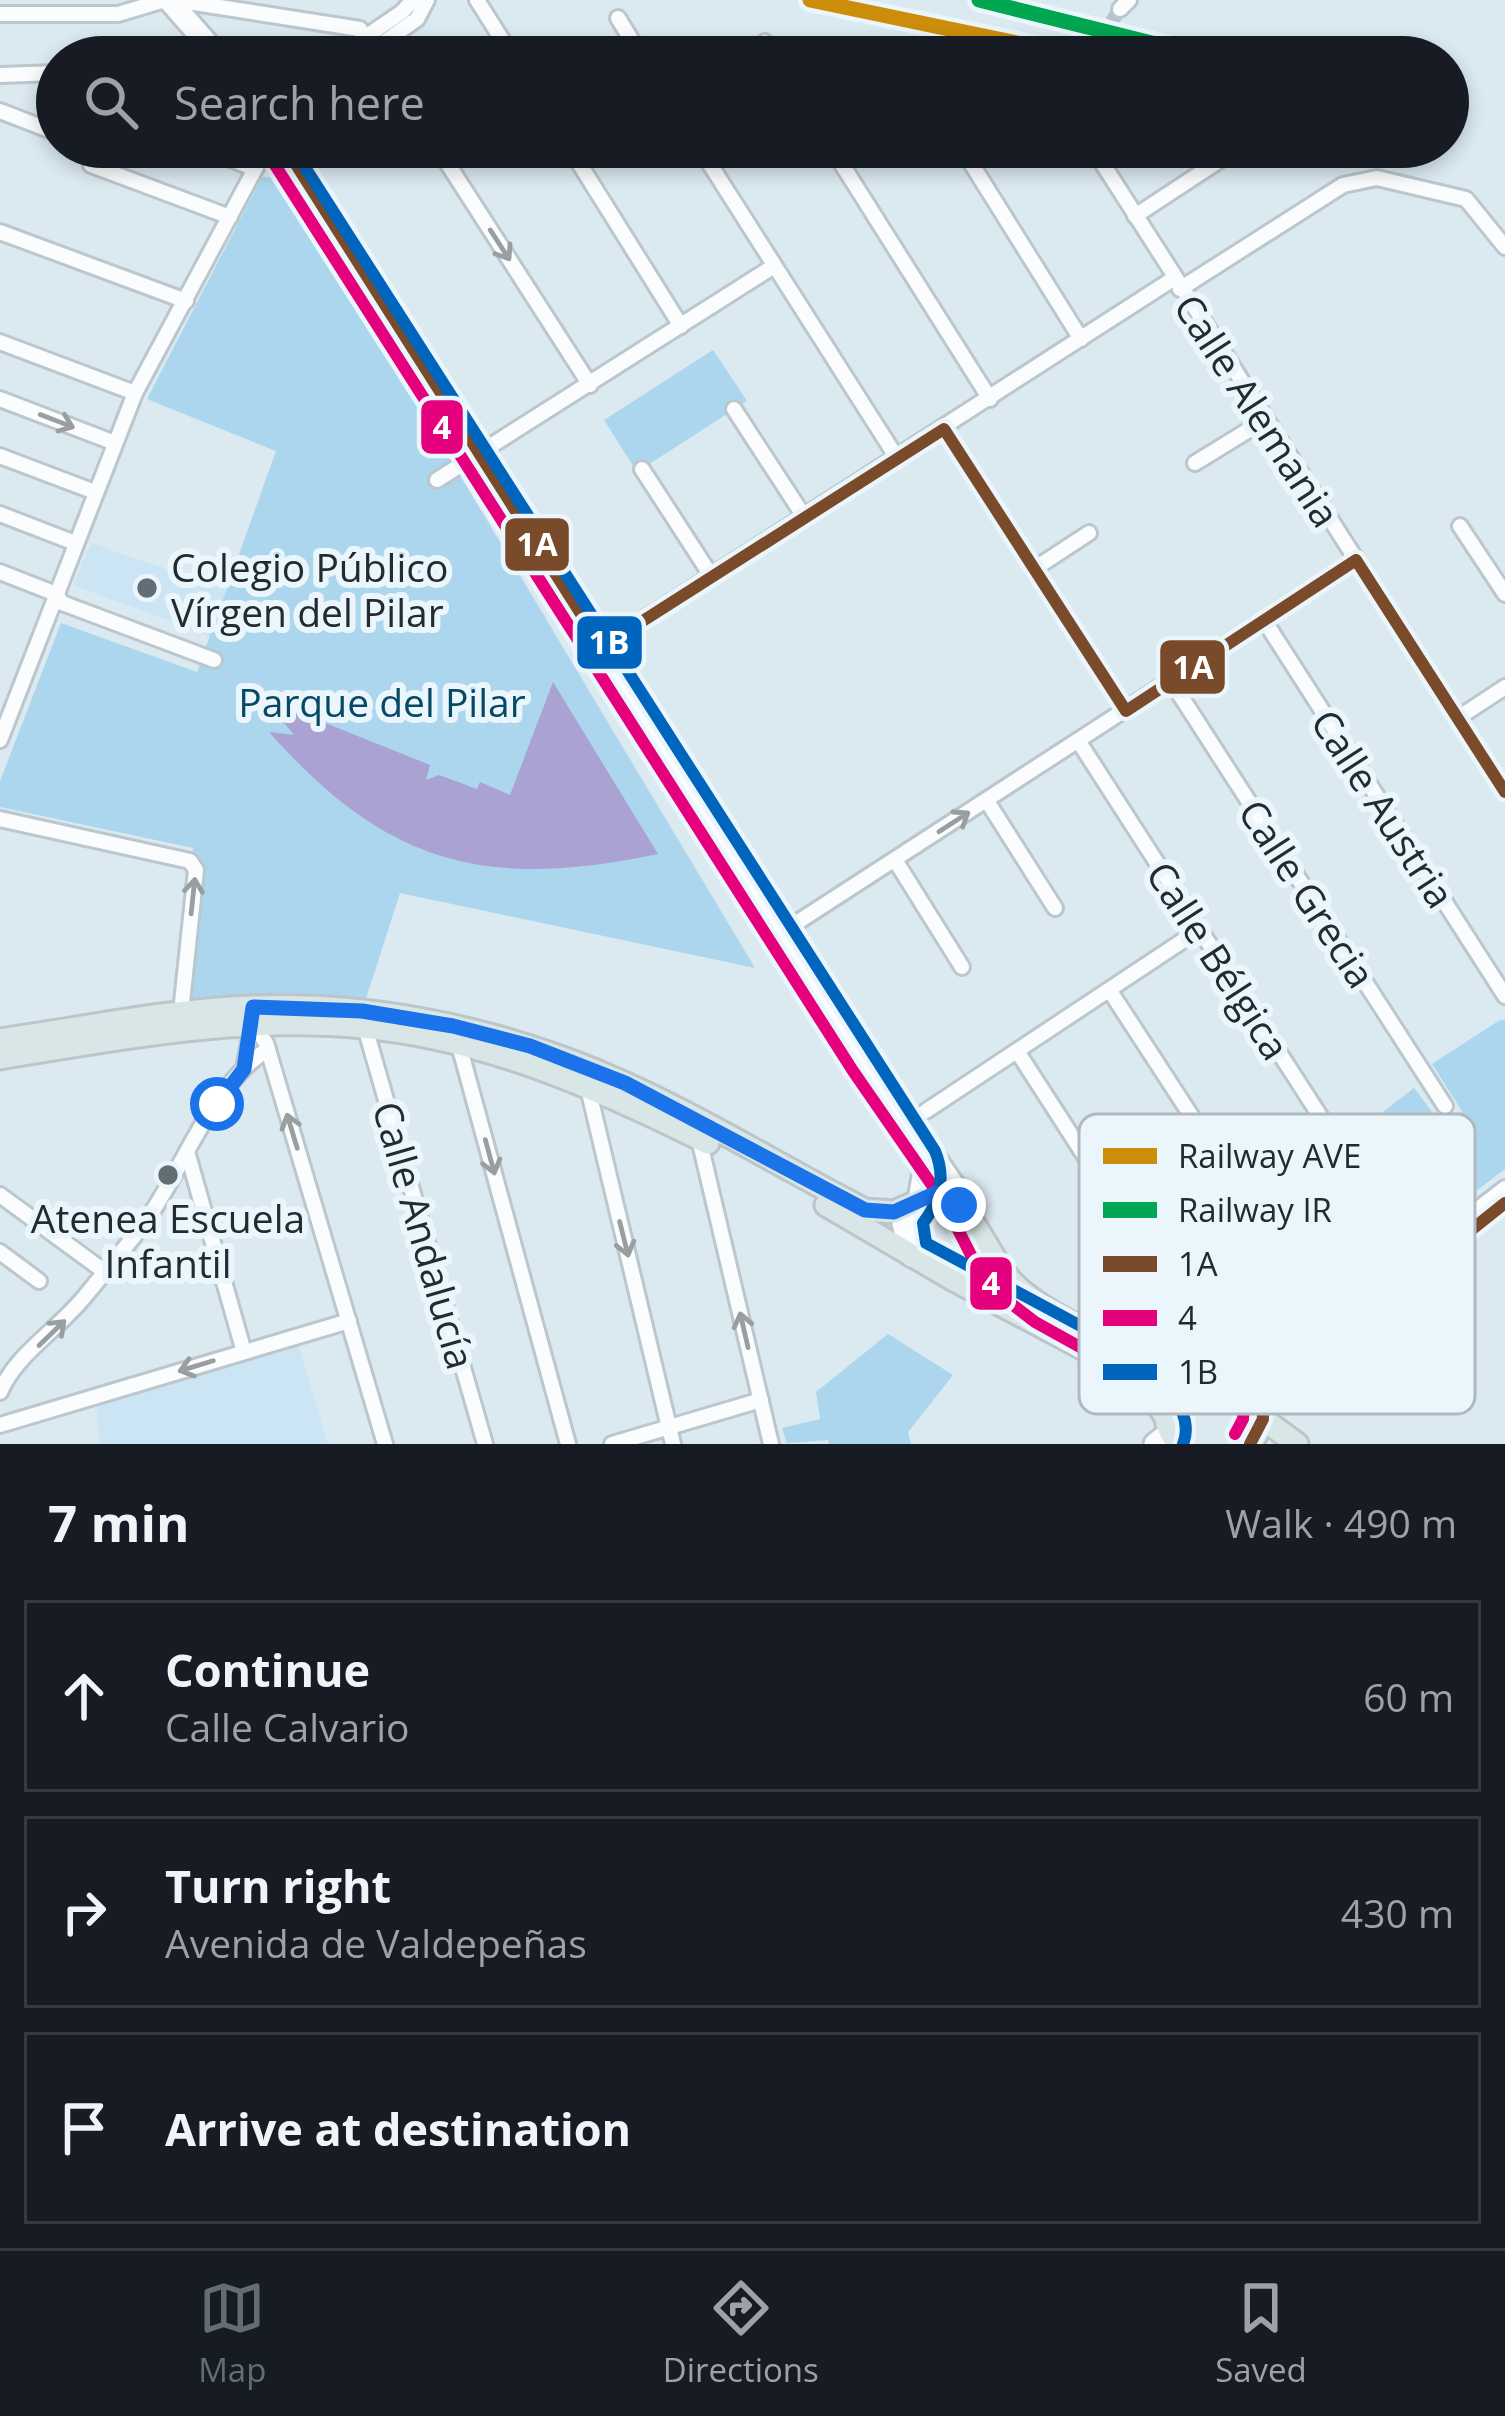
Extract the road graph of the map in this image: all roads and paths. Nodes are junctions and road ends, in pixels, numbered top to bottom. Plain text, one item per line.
1 (170, 0) edge
2 (413, 0) edge
3 (427, 0) edge
4 (477, 0) edge
5 (0, 14) edge
6 (618, 18) dead end
7 (201, 36) edge
8 (337, 36) edge
9 (372, 36) edge
10 (379, 36) edge
11 (500, 36) edge
12 (629, 36) edge
13 (36, 74) edge
14 (0, 75) edge
15 (0, 111) edge
16 (36, 125) edge
17 (99, 168) edge
18 (265, 168) edge
19 (283, 168) edge
20 (450, 168) edge
21 (582, 168) edge
22 (712, 168) edge
23 (844, 168) edge
24 (974, 168) edge
25 (1105, 168) edge
26 (1208, 168) edge
27 (1135, 216) junction
28 (230, 218) junction
29 (0, 232) edge
30 (1505, 247) edge
31 (774, 266) junction
32 (1176, 284) junction
33 (186, 301) junction
34 (681, 326) junction
35 (1082, 339) junction
36 (0, 342) edge
37 (590, 385) junction
38 (135, 393) junction
39 (0, 399) edge
40 (990, 399) junction
41 (734, 409) dead end
42 (1264, 420) junction
43 (944, 429) junction
44 (115, 442) junction
45 (0, 456) edge
46 (476, 458) junction
47 (897, 458) junction
48 (1196, 463) dead end
49 (643, 469) dead end
50 (437, 480) dead end
51 (95, 492) junction
52 (0, 514) edge
53 (805, 518) junction
54 (1460, 526) dead end
55 (1089, 533) dead end
56 (75, 544) junction
57 (1356, 560) junction
58 (1034, 569) junction
59 (0, 572) edge
60 (712, 577) junction
61 (56, 594) junction
62 (1505, 594) edge
63 (1264, 620) junction
64 (597, 650) junction
65 (214, 660) dead end
66 (1171, 681) junction
67 (1505, 687) edge
68 (1126, 711) junction
69 (1458, 718) junction
70 (0, 740) edge
71 (1079, 742) junction
72 (1505, 792) edge
73 (987, 801) junction
74 (0, 819) edge
75 (895, 860) junction
76 (1055, 908) dead end
77 (1199, 930) junction
78 (784, 931) junction
79 (962, 967) dead end
80 (1110, 991) junction
81 (1505, 996) edge
82 (182, 1012) junction
83 (253, 1016) junction
84 (365, 1027) junction
85 (0, 1040) edge
86 (459, 1045) junction
87 (268, 1049) junction
88 (1017, 1051) junction
89 (0, 1058) edge
90 (244, 1069) junction
91 (587, 1084) junction
92 (1445, 1106) dead end
93 (926, 1111) dead end
94 (1190, 1114) edge
95 (1318, 1114) edge
96 (699, 1139) junction
97 (1079, 1147) edge
98 (188, 1155) junction
99 (1505, 1188) edge
100 (0, 1196) edge
101 (914, 1203) junction
102 (1505, 1203) edge
103 (1475, 1211) edge
104 (969, 1220) junction
105 (1475, 1227) edge
106 (0, 1252) edge
107 (913, 1256) junction
108 (105, 1272) junction
109 (39, 1281) dead end
110 (349, 1321) junction
111 (1079, 1324) edge
112 (1079, 1346) edge
113 (244, 1352) junction
114 (0, 1392) edge
115 (761, 1400) junction
116 (1256, 1414) edge
117 (1272, 1414) edge
118 (0, 1425) edge
119 (669, 1427) junction
120 (385, 1444) edge
121 (485, 1444) edge
122 (568, 1444) edge
123 (612, 1444) edge
124 (673, 1444) edge
125 (771, 1444) edge
126 (1250, 1444) edge
127 (1297, 1444) edge

1 - 5 street
1 - 7 main road
1 - 8 street
2 - 9 street
3 - 10 street
4 - 11 street
6 - 12 street
13 - 14 street
15 - 16 street
17 - 28 street
18 - 28 street
19 - 46 main road
20 -> 37 street
21 - 34 street
22 - 31 street
23 - 40 street
24 - 35 street
25 - 27 street, Calle Alemania
26 - 27 street
27 - 32 street, Calle Alemania
28 - 33 street
29 - 33 street
30 - 32 street
31 - 34 street
31 - 47 street
32 - 35 street
32 - 42 street, Calle Alemania
33 - 38 street
34 - 37 street
35 - 40 street
36 - 38 street
37 - 46 street
38 - 44 street
39 -> 44 street
40 - 43 street
41 - 53 street
42 - 48 street
42 - 57 street, Calle Alemania
43 - 47 street
43 - 58 street
44 - 51 street
45 - 51 street
46 - 50 street
46 - 64 main road
47 - 53 street
49 - 60 street
51 - 56 street
52 - 56 street
53 - 60 street
54 - 62 street
55 - 58 street
56 - 61 street
57 - 63 street
57 - 69 street, Calle Alemania
58 - 68 street
59 - 61 street
60 - 64 street
61 - 65 street
61 - 70 street
63 - 66 street
63 - 81 street, Calle Austria
64 - 78 main road
64 - 101 main road
66 - 68 street
66 - 92 street, Calle Grecia
67 - 69 street
68 - 71 street
69 - 72 street, Calle Alemania
71 - 73 street
71 - 77 street, Calle Bélgica
75 -> 73 street
73 - 76 street
82 -> 74 street
75 - 78 street
75 - 79 street
77 - 80 street
77 - 95 street, Calle Bélgica
78 - 104 main road
80 - 88 street
80 - 94 street
82 - 83 main road
82 - 85 main road
83 - 84 main road
83 - 87 street
83 - 89 main road
83 - 90 street
83 - 101 main road
84 - 86 main road
84 - 121 street, Calle Andalucía
86 - 91 main road
86 -> 122 street
87 - 90 street
110 -> 87 street
88 - 93 street
88 - 97 street
90 - 98 street
91 - 96 main road
91 -> 119 street
96 - 107 main road
115 -> 96 street
98 - 108 street
98 - 113 street
99 - 103 street
100 - 108 street
101 - 104 main road
101 - 107 main road
102 - 105 street
104 - 111 main road
106 - 109 street
107 - 112 main road
114 -> 108 street
110 - 113 street
110 - 120 street
113 -> 118 street
115 - 119 street
115 - 125 street
116 - 126 main road
117 - 127 main road
119 - 123 street
119 - 124 street

